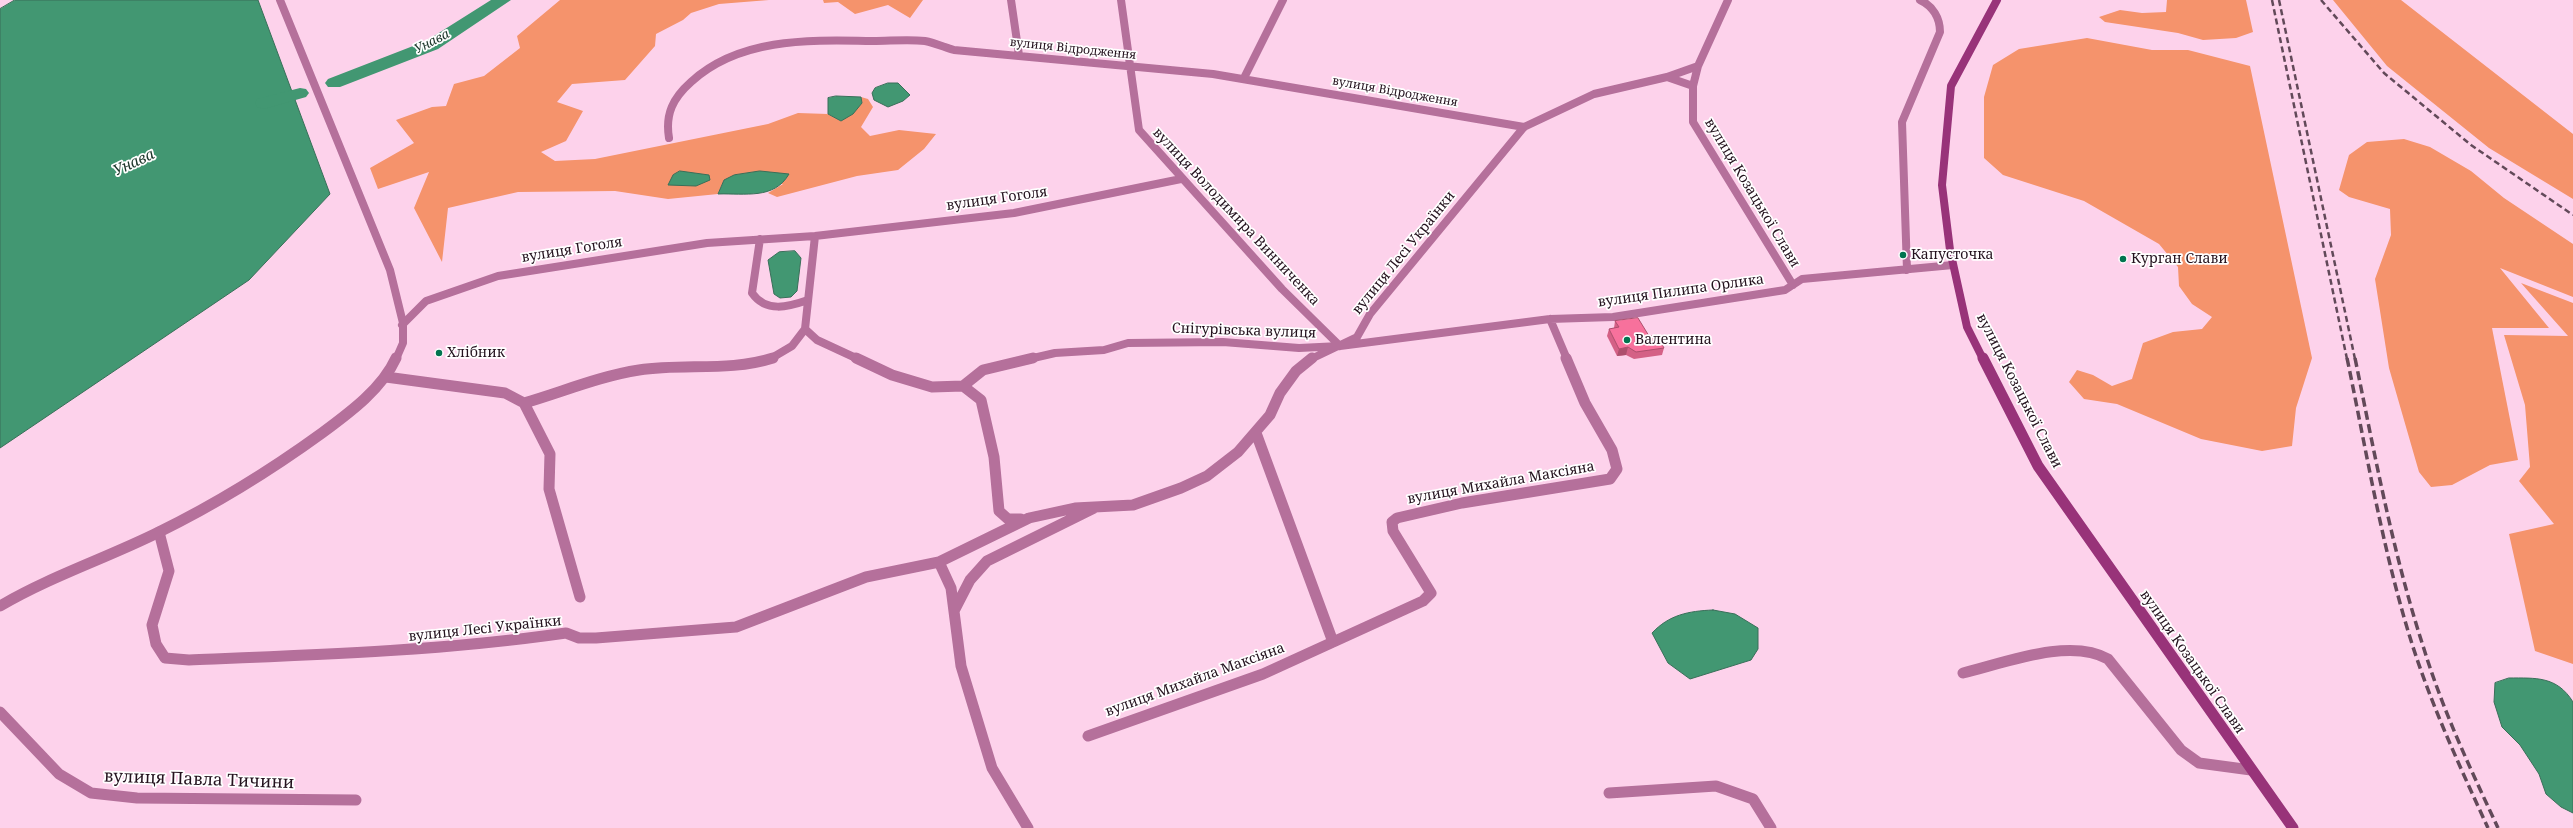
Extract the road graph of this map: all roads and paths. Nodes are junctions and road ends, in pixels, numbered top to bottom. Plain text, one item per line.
1 (280, 0) edge
2 (1011, 0) edge
3 (1121, 0) edge
4 (1283, 0) edge
5 (1728, 0) edge
6 (1920, 0) edge
7 (1997, 0) edge
8 (1019, 55) junction
9 (1698, 66) junction
10 (1131, 67) junction
11 (1667, 77) junction
12 (1244, 78) junction
13 (1693, 86) junction
14 (1524, 127) junction
15 (669, 138) dead end
16 (1181, 179) junction
17 (815, 236) junction
18 (760, 239) junction
19 (1953, 265) junction
20 (1907, 270) junction
21 (1793, 285) junction
22 (808, 300) junction
23 (1550, 319) junction
24 (402, 326) junction
25 (805, 329) junction
26 (1340, 346) junction
27 (386, 377) junction
28 (963, 386) junction
29 (524, 402) junction
30 (1256, 433) junction
31 (1097, 507) junction
32 (1029, 518) junction
33 (159, 532) junction
34 (939, 562) junction
35 (580, 597) dead end
36 (0, 606) edge
37 (954, 611) junction
38 (1332, 642) junction
39 (1963, 673) dead end
40 (0, 712) edge
41 (1088, 736) dead end
42 (2251, 770) junction
43 (1609, 793) dead end
44 (356, 800) dead end
45 (1028, 828) edge
46 (1771, 828) edge
47 (2293, 828) edge

1 - 24 street
2 - 8 street
3 - 10 street, вулиця Володимира Винниченка
4 - 12 street
5 - 9 street, вулиця Козацької Слави
6 - 20 street
7 - 19 main road, вулиця Козацької Слави
8 - 10 street, вулиця Відродження
8 - 15 street, вулиця Відродження
9 - 11 street, вулиця Лесі Українки
9 - 13 street, вулиця Козацької Слави
10 - 12 street, вулиця Відродження
10 - 16 street, вулиця Володимира Винниченка
11 - 13 street
11 - 14 street, вулиця Лесі Українки
12 - 14 street, вулиця Відродження
13 - 21 street, вулиця Козацької Слави
14 - 26 street, вулиця Лесі Українки
16 - 17 street, вулиця Гоголя
16 - 26 street, вулиця Володимира Винниченка
17 - 18 street, вулиця Гоголя
17 - 22 street
18 - 22 street
18 - 24 street, вулиця Гоголя
19 - 20 street, вулиця Пилипа Орлика
19 - 42 main road, вулиця Козацької Слави
20 - 21 street, вулиця Пилипа Орлика
21 - 23 street, вулиця Пилипа Орлика
22 - 25 street
23 - 26 street, вулиця Пилипа Орлика
23 - 38 street, вулиця Михайла Максіяна
24 - 27 street
25 - 28 street
25 - 29 street
26 - 28 street, Снігурівська вулиця
26 - 30 street, вулиця Лесі Українки
27 - 29 street
27 - 33 street
28 - 32 street
29 - 35 street
30 - 31 street, вулиця Лесі Українки
30 - 38 street
31 - 32 street, вулиця Лесі Українки
31 - 37 street
32 - 34 street, вулиця Лесі Українки
33 - 34 street, вулиця Лесі Українки
33 - 36 street
34 - 37 street
37 - 45 street
38 - 41 street, вулиця Михайла Максіяна
39 - 42 street
40 - 44 street, вулиця Павла Тичини
42 - 47 main road, вулиця Козацької Слави
43 - 46 street

